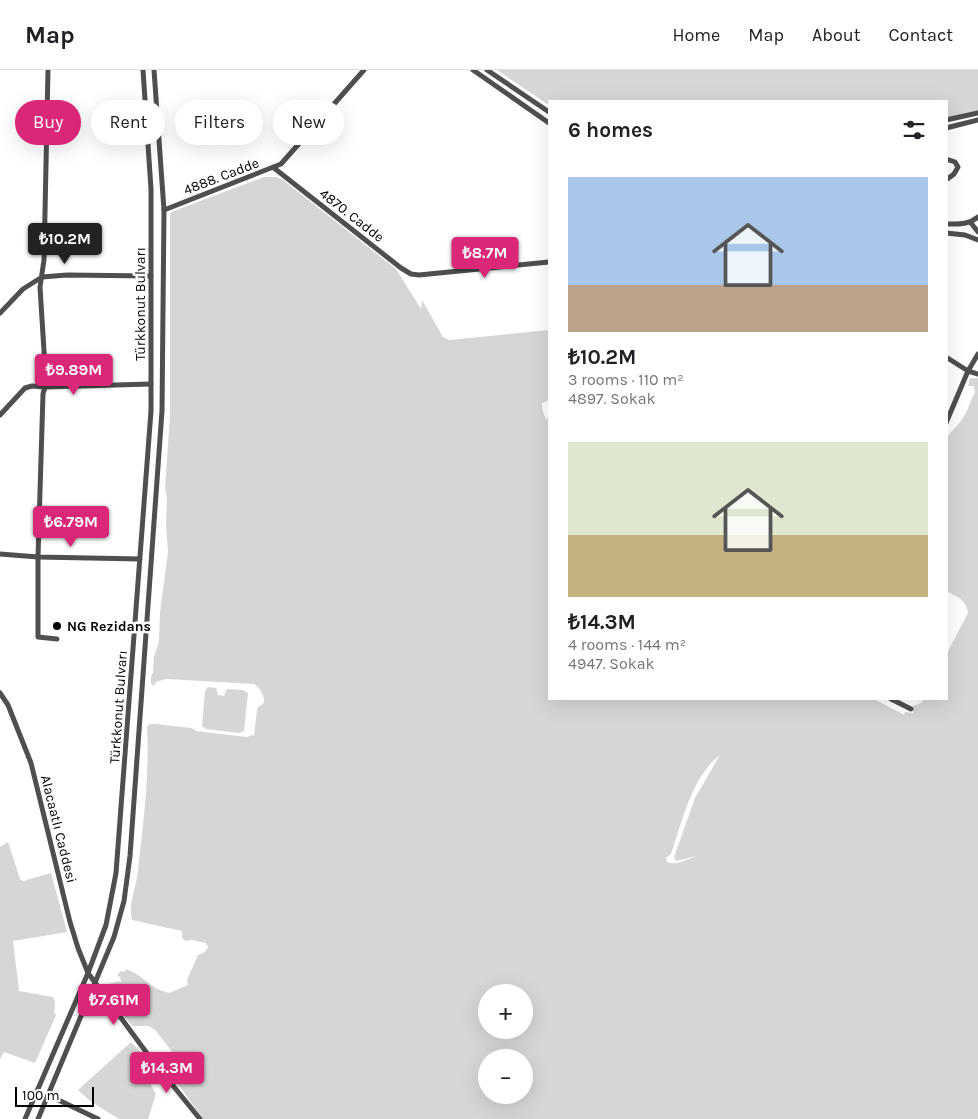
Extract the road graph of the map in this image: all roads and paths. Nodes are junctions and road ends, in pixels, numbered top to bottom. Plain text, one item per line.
1 (48, 70) edge
2 (143, 70) edge
3 (154, 70) edge
4 (364, 70) edge
5 (472, 70) edge
6 (487, 70) edge
7 (548, 111) edge
8 (978, 113) edge
9 (948, 120) edge
10 (978, 120) edge
11 (548, 121) edge
12 (948, 128) edge
13 (948, 160) edge
14 (274, 168) junction
15 (948, 178) edge
16 (164, 210) junction
17 (978, 219) edge
18 (971, 223) junction
19 (948, 224) edge
20 (978, 232) edge
21 (948, 233) edge
22 (978, 240) edge
23 (548, 262) edge
24 (151, 276) junction
25 (42, 277) junction
26 (0, 313) edge
27 (978, 354) edge
28 (948, 358) edge
29 (968, 371) junction
30 (978, 374) edge
31 (151, 384) junction
32 (45, 387) junction
33 (0, 415) edge
34 (948, 418) edge
35 (0, 554) edge
36 (38, 557) junction
37 (140, 559) junction
38 (56, 639) dead end
39 (0, 693) edge
40 (893, 700) edge
41 (911, 710) dead end
42 (88, 973) junction
43 (96, 984) junction
44 (48, 1095) junction
45 (25, 1119) edge
46 (38, 1119) edge
47 (98, 1119) edge
48 (200, 1119) edge

1 - 25 street
2 - 24 street, Türkkonut Bulvarı
3 - 16 street, Türkkonut Bulvarı
4 - 14 street, 4888. Cadde
5 - 11 street
6 - 7 street
8 - 9 street
10 - 12 street
13 - 15 street
14 - 16 street, 4888. Cadde
14 - 23 street, 4870. Cadde
16 - 43 street, Türkkonut Bulvarı
17 - 18 street
18 - 19 street
18 - 20 street
21 - 22 street
24 - 25 street
24 - 31 street, Türkkonut Bulvarı
25 - 26 street
25 - 32 street
27 - 29 street
28 - 29 street
29 - 30 street
29 - 34 street
31 - 32 street
31 - 37 street, Türkkonut Bulvarı
32 - 33 street
32 - 36 street
35 - 36 street
36 - 37 street
36 - 38 street
37 - 42 street, Türkkonut Bulvarı
39 - 42 street, Alacaatlı Caddesi
40 - 41 street
42 - 43 street, Alacaatlı Caddesi
42 - 45 street, Türkkonut Bulvarı
43 - 44 street, Türkkonut Bulvarı
43 - 48 street, Alacaatlı Caddesi
44 - 46 street, Türkkonut Bulvarı
44 - 47 street

